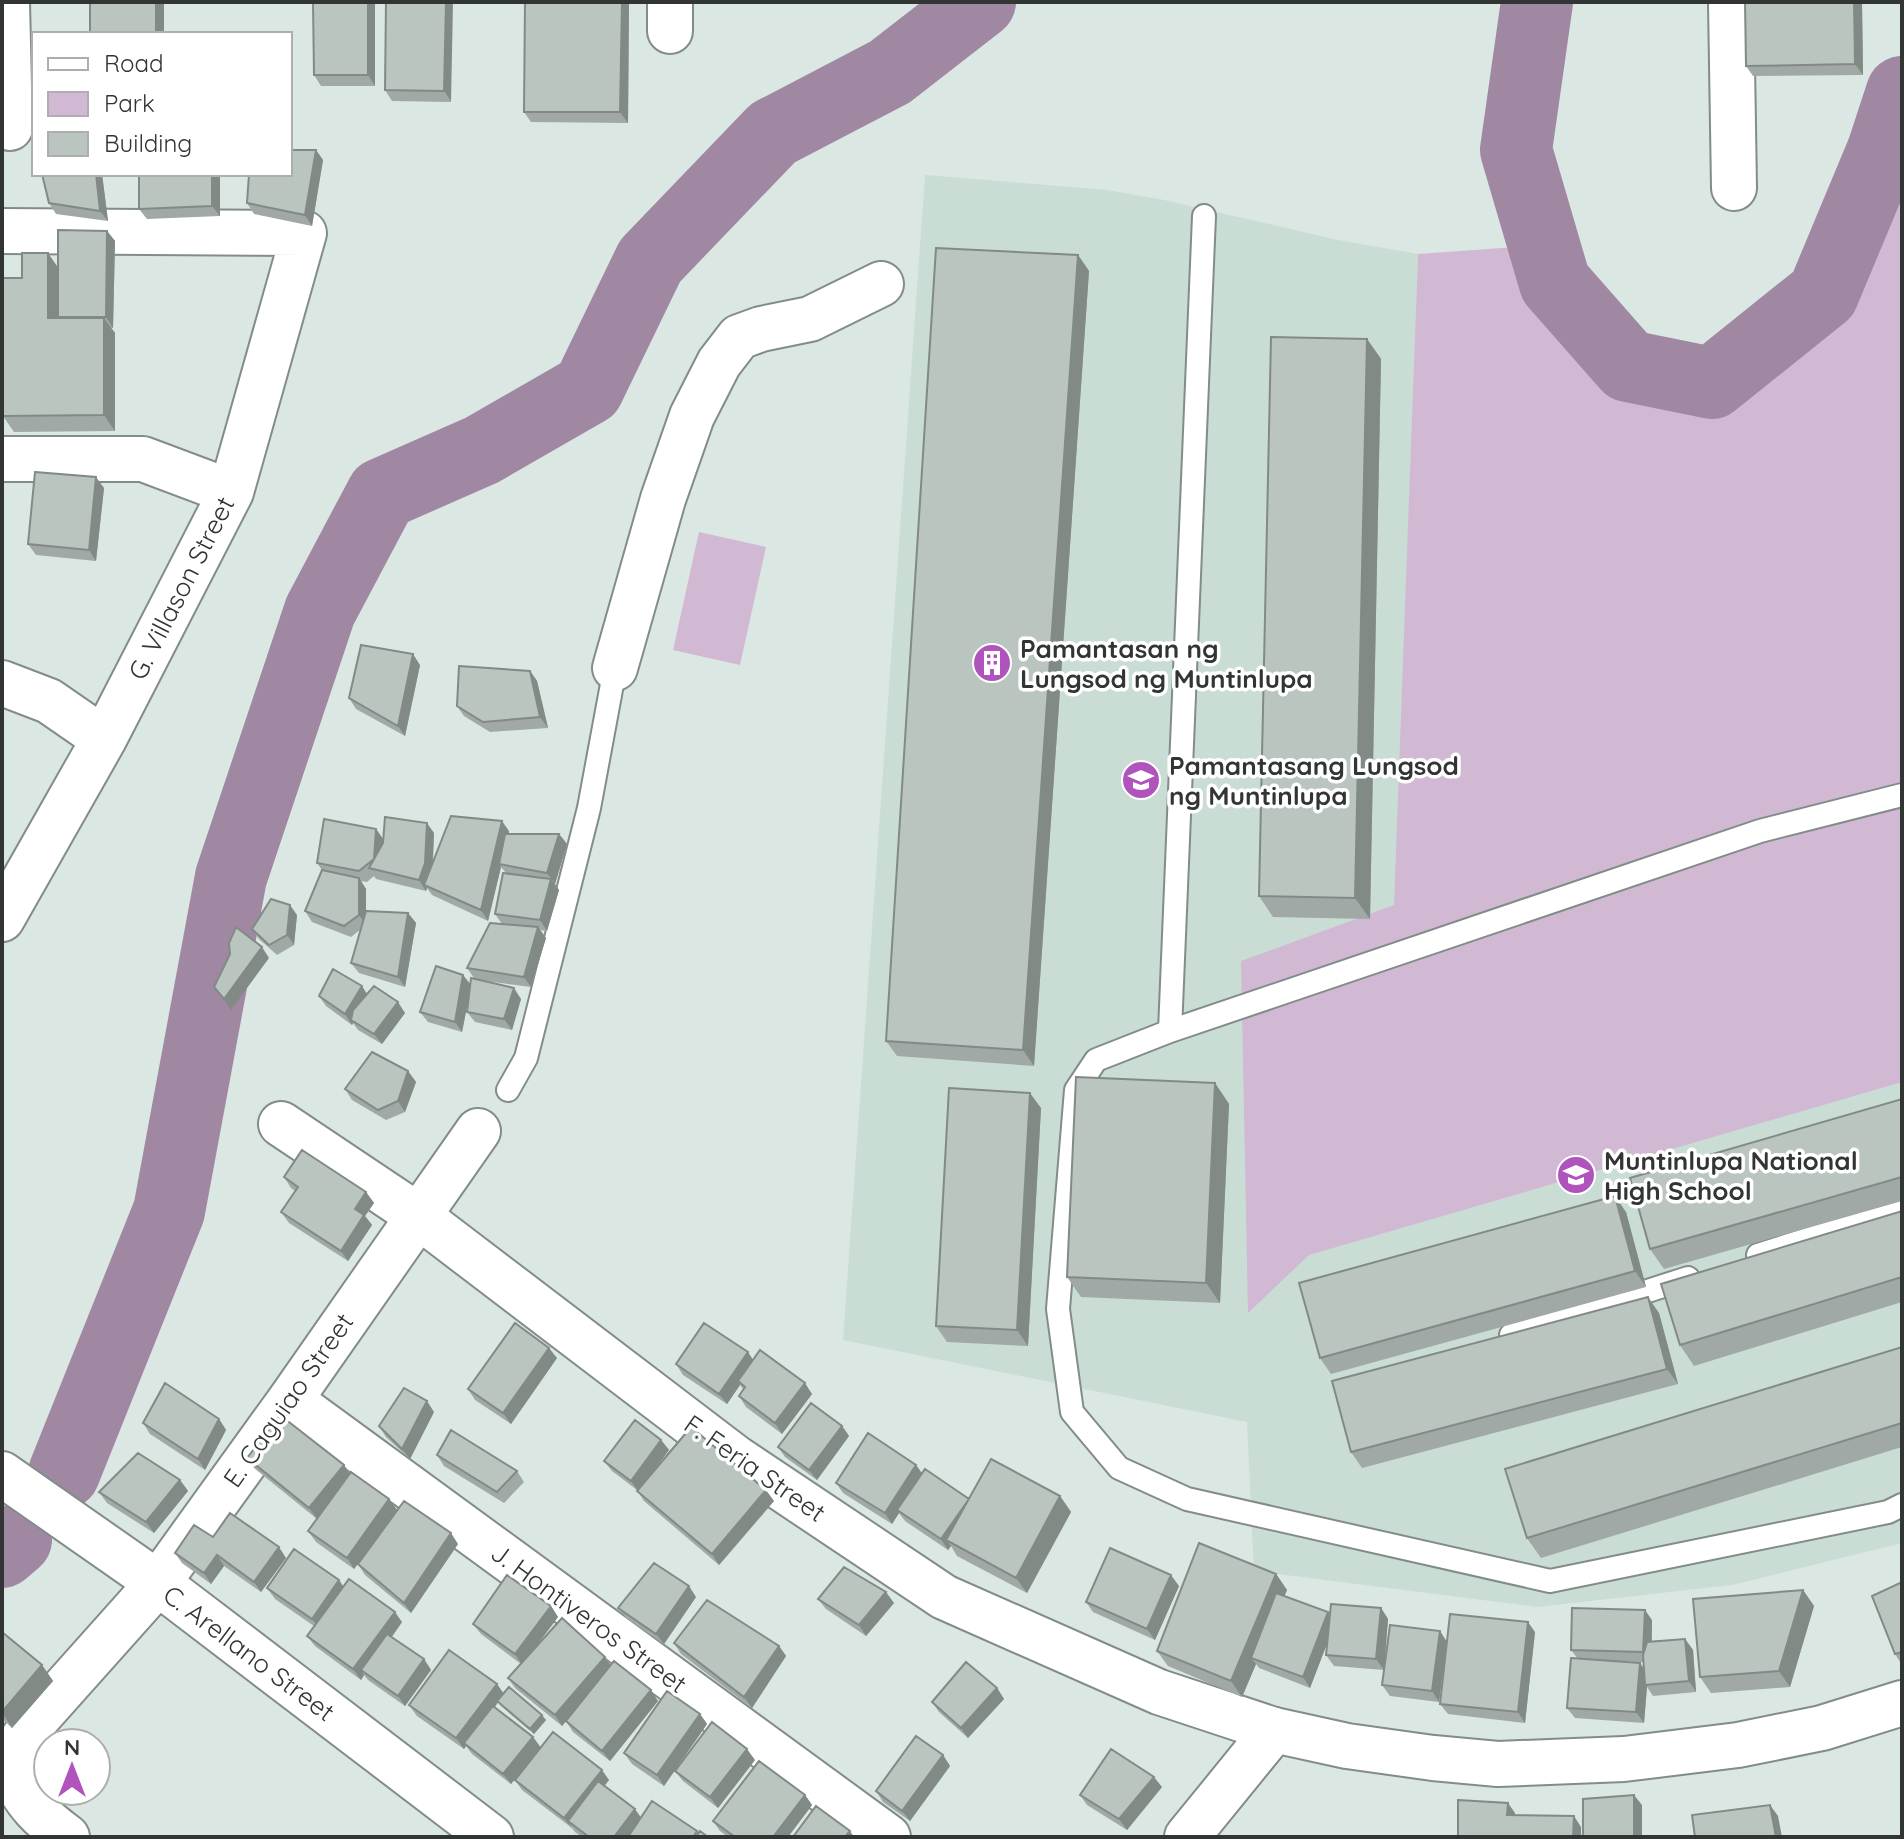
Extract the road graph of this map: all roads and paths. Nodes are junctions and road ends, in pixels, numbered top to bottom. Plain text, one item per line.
1 (7, 2) edge
2 (1731, 2) edge
3 (10, 128) dead end
4 (1734, 188) dead end
5 (1204, 216) dead end
6 (2, 231) edge
7 (881, 284) dead end
8 (2, 459) edge
9 (231, 492) junction
10 (615, 668) joint
11 (2, 683) edge
12 (104, 739) junction
13 (1902, 795) edge
14 (2, 919) edge
15 (1170, 1031) junction
16 (508, 1090) dead end
17 (281, 1124) dead end
18 (478, 1131) dead end
19 (1902, 1209) edge
20 (417, 1215) junction
21 (1740, 1261) edge
22 (1711, 1271) edge
23 (1490, 1342) edge
24 (290, 1400) junction
25 (2, 1474) edge
26 (1902, 1505) edge
27 (158, 1583) junction
28 (1902, 1703) edge
29 (1274, 1730) junction
30 (67, 1837) edge
31 (491, 1837) edge
32 (888, 1837) edge
33 (1187, 1837) edge

1 - 3 street
2 - 4 street
5 - 15 lane
6 - 9 street, G. Villason Street
7 - 10 street
8 - 9 street
9 - 12 street, G. Villason Street
10 - 16 lane
11 - 12 street
12 - 14 street, G. Villason Street
13 - 15 lane
15 - 26 lane
17 - 20 street, F. Feria Street
18 - 20 street, E. Caguiao Street
19 - 21 lane
20 - 24 street, E. Caguiao Street
20 - 29 street, F. Feria Street
22 - 23 lane
24 - 27 street, E. Caguiao Street
24 - 32 street, J. Hontiveros Street
25 - 27 street, C. Arellano Street
27 - 30 street, E. Caguiao Street
27 - 31 street, C. Arellano Street
28 - 29 street, F. Feria Street
29 - 33 street

